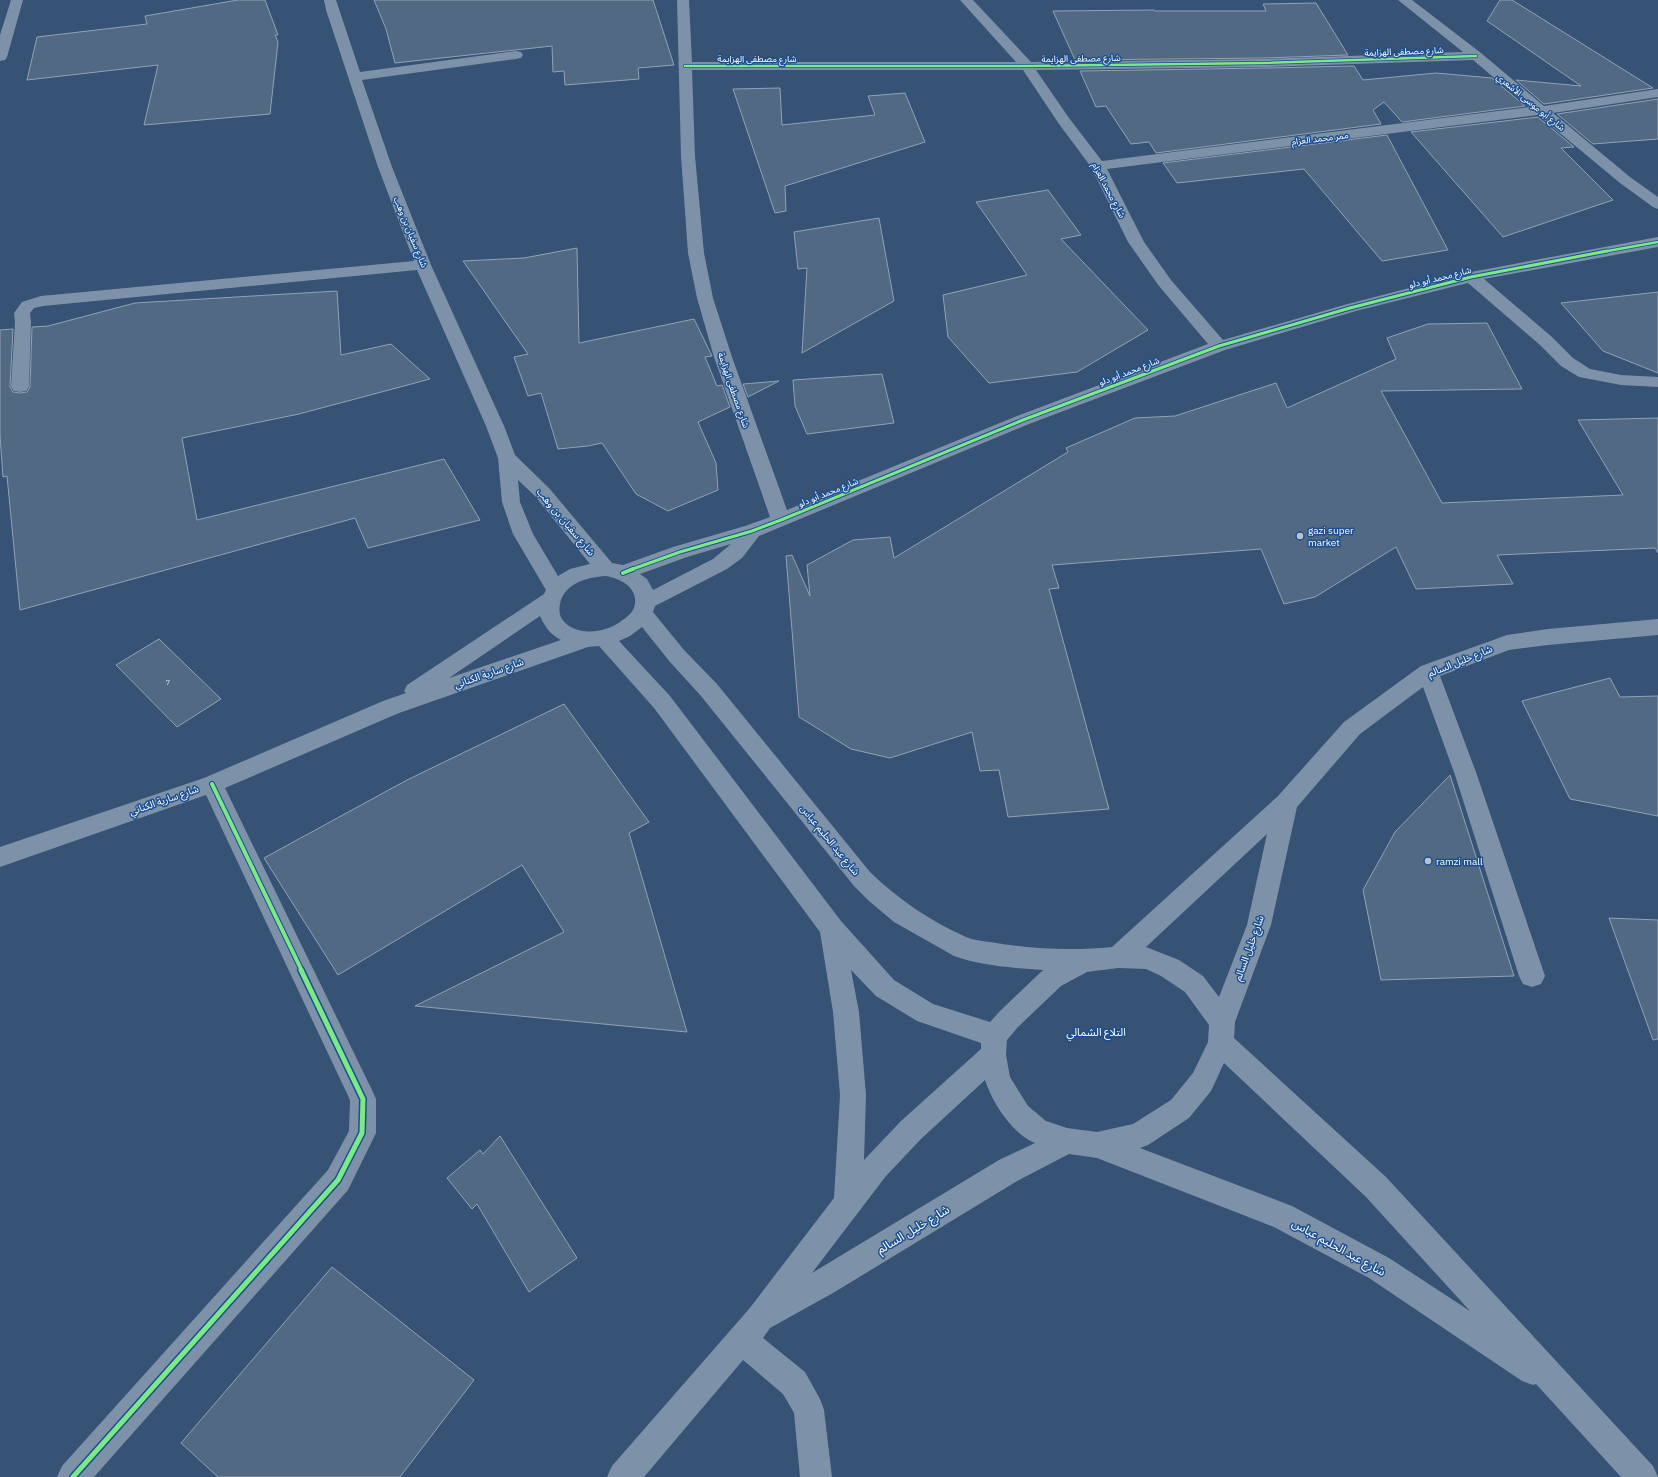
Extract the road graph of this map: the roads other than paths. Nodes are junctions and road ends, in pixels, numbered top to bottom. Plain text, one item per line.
1 (17, 0) edge
2 (330, 0) edge
3 (683, 0) edge
4 (966, 0) edge
5 (1404, 0) edge
6 (516, 55) dead end
7 (1476, 56) junction
8 (0, 57) edge
9 (685, 66) junction
10 (1027, 66) junction
11 (355, 77) junction
12 (1658, 93) edge
13 (1542, 110) junction
14 (1098, 166) junction
15 (1658, 204) edge
16 (1658, 242) edge
17 (423, 265) junction
18 (1471, 277) junction
19 (1219, 346) junction
20 (1658, 382) edge
21 (20, 387) dead end
22 (507, 458) junction
23 (781, 520) junction
24 (752, 531) junction
25 (615, 571) junction
26 (553, 594) junction
27 (645, 608) junction
28 (1658, 627) edge
29 (596, 639) junction
30 (1428, 672) junction
31 (391, 707) junction
32 (212, 784) junction
33 (1286, 803) junction
34 (0, 857) edge
35 (832, 929) junction
36 (1118, 957) junction
37 (1083, 960) junction
38 (1532, 976) dead end
39 (1221, 1033) junction
40 (994, 1046) junction
41 (1067, 1141) junction
42 (1097, 1145) junction
43 (848, 1202) junction
44 (750, 1329) junction
45 (1560, 1388) junction
46 (73, 1477) edge
47 (623, 1477) edge
48 (816, 1477) edge
49 (1642, 1477) edge

1 - 8 street
2 - 11 street, شارع سفيان بن وهب
3 - 9 street, شارع مصطفى الهزايمة
4 - 10 street, شارع محمد العزام
5 - 7 street, شارع أبو موسى الأشعري
6 - 11 street
7 - 10 street, شارع مصطفى الهزايمة
7 - 13 street, شارع أبو موسى الأشعري
9 - 10 street, شارع مصطفى الهزايمة
9 - 23 street, شارع مصطفى الهزايمة
10 - 14 street, شارع محمد العزام
11 - 17 street, شارع سفيان بن وهب
12 - 13 street, ممر محمد العزام
13 - 14 street, ممر محمد العزام
13 - 15 street, شارع أبو موسى الأشعري
14 - 19 street, شارع محمد العزام
16 - 18 street, شارع محمد أبو دلو
17 - 21 street
17 - 22 street, شارع سفيان بن وهب
18 - 19 street, شارع محمد أبو دلو
18 - 20 street
19 - 23 street, شارع محمد أبو دلو
22 - 25 street, شارع سفيان بن وهب
22 - 26 street, شارع سفيان بن وهب
23 - 24 street, شارع محمد أبو دلو
24 - 25 street, شارع محمد أبو دلو
24 - 27 street
25 - 26 street
25 - 27 street
26 - 29 street
26 - 31 street, شارع سارية الكناني
27 - 29 street
27 - 37 street, شارع عبد الحليم عباس
28 - 30 street, شارع خليل السالم
29 - 31 street, شارع سارية الكناني
29 - 35 street
30 - 33 street, شارع خليل السالم
30 - 38 street
31 - 32 street, شارع سارية الكناني
32 - 34 street, شارع سارية الكناني
32 - 46 street
33 - 36 street, شارع خليل السالم
33 - 39 street, شارع خليل السالم
35 - 40 street
35 - 43 street
36 - 37 street, شارع عبد الحليم عباس
36 - 39 street, شارع عبد الحليم عباس
37 - 40 street, شارع خليل السالم
39 - 42 street, شارع خليل السالم
39 - 45 street, شارع عبد الحليم عباس
40 - 41 street
40 - 43 street, شارع خليل السالم
41 - 42 street
41 - 44 street, شارع خليل السالم
42 - 45 street, شارع عبد الحليم عباس
43 - 44 street, شارع خليل السالم
44 - 47 street, شارع خليل السالم
44 - 48 street
45 - 49 street, شارع عبد الحليم عباس

